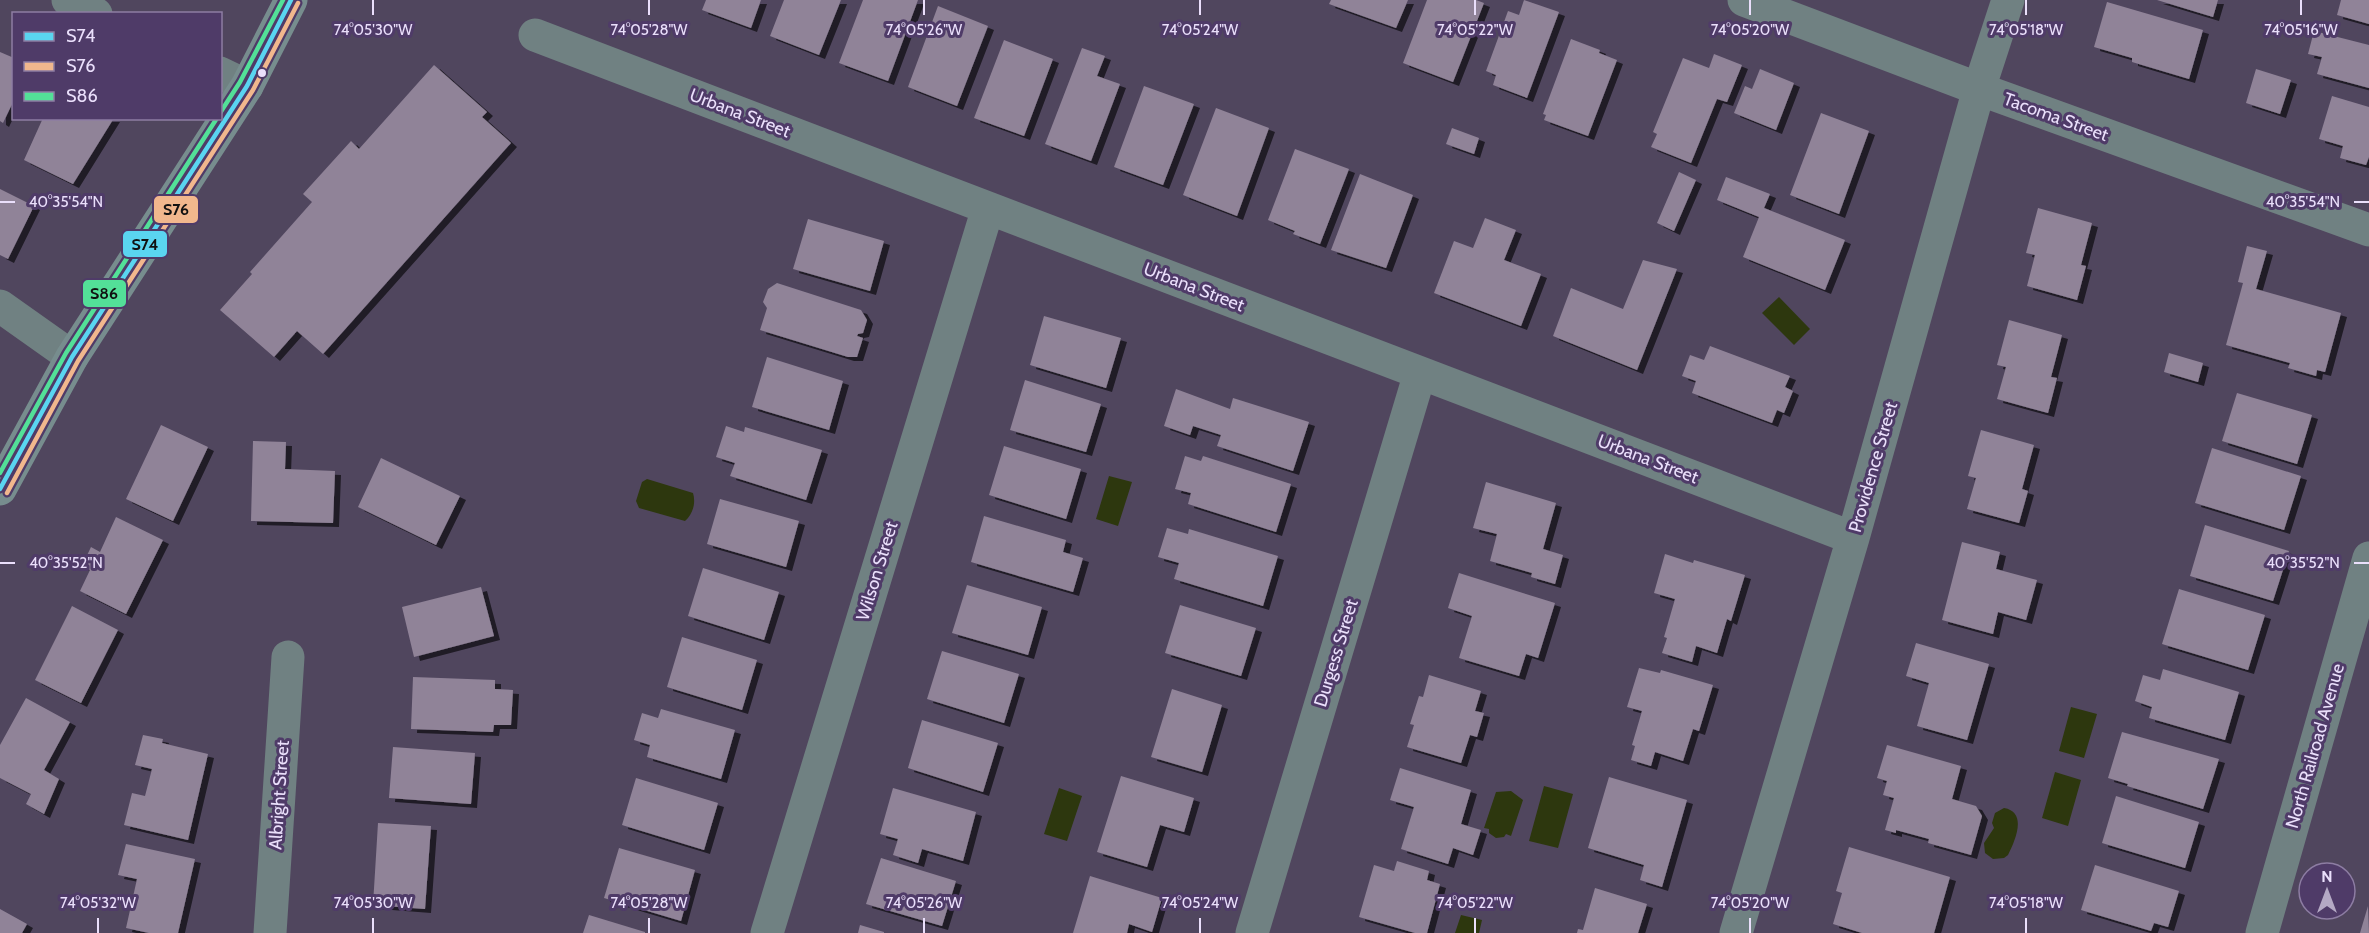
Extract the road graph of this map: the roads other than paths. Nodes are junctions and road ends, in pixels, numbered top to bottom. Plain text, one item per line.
1 (68, 0) edge
2 (291, 0) edge
3 (1744, 0) edge
4 (2008, 0) edge
5 (92, 12) edge
6 (535, 35) dead end
7 (234, 79) edge
8 (1979, 89) junction
9 (222, 100) edge
10 (210, 120) edge
11 (988, 208) junction
12 (2369, 230) edge
13 (0, 306) edge
14 (72, 357) junction
15 (1420, 373) junction
16 (0, 489) edge
17 (1853, 538) junction
18 (2369, 558) edge
19 (288, 657) dead end
20 (270, 933) edge
21 (767, 933) edge
22 (1252, 933) edge
23 (1736, 933) edge
24 (2262, 933) edge

1 - 5 street
2 - 7 main road
3 - 8 street, Tacoma Street
4 - 8 street, Providence Street
6 - 11 street, Urbana Street
7 - 9 main road
8 - 12 street, Tacoma Street
8 - 17 street, Providence Street
10 - 14 main road
11 - 15 street, Urbana Street
11 - 21 street, Wilson Street
13 - 14 street
14 - 16 main road
15 - 17 street, Urbana Street
15 - 22 street, Durgess Street
17 - 23 street, Providence Street
18 - 24 street, North Railroad Avenue
19 - 20 street, Albright Street

